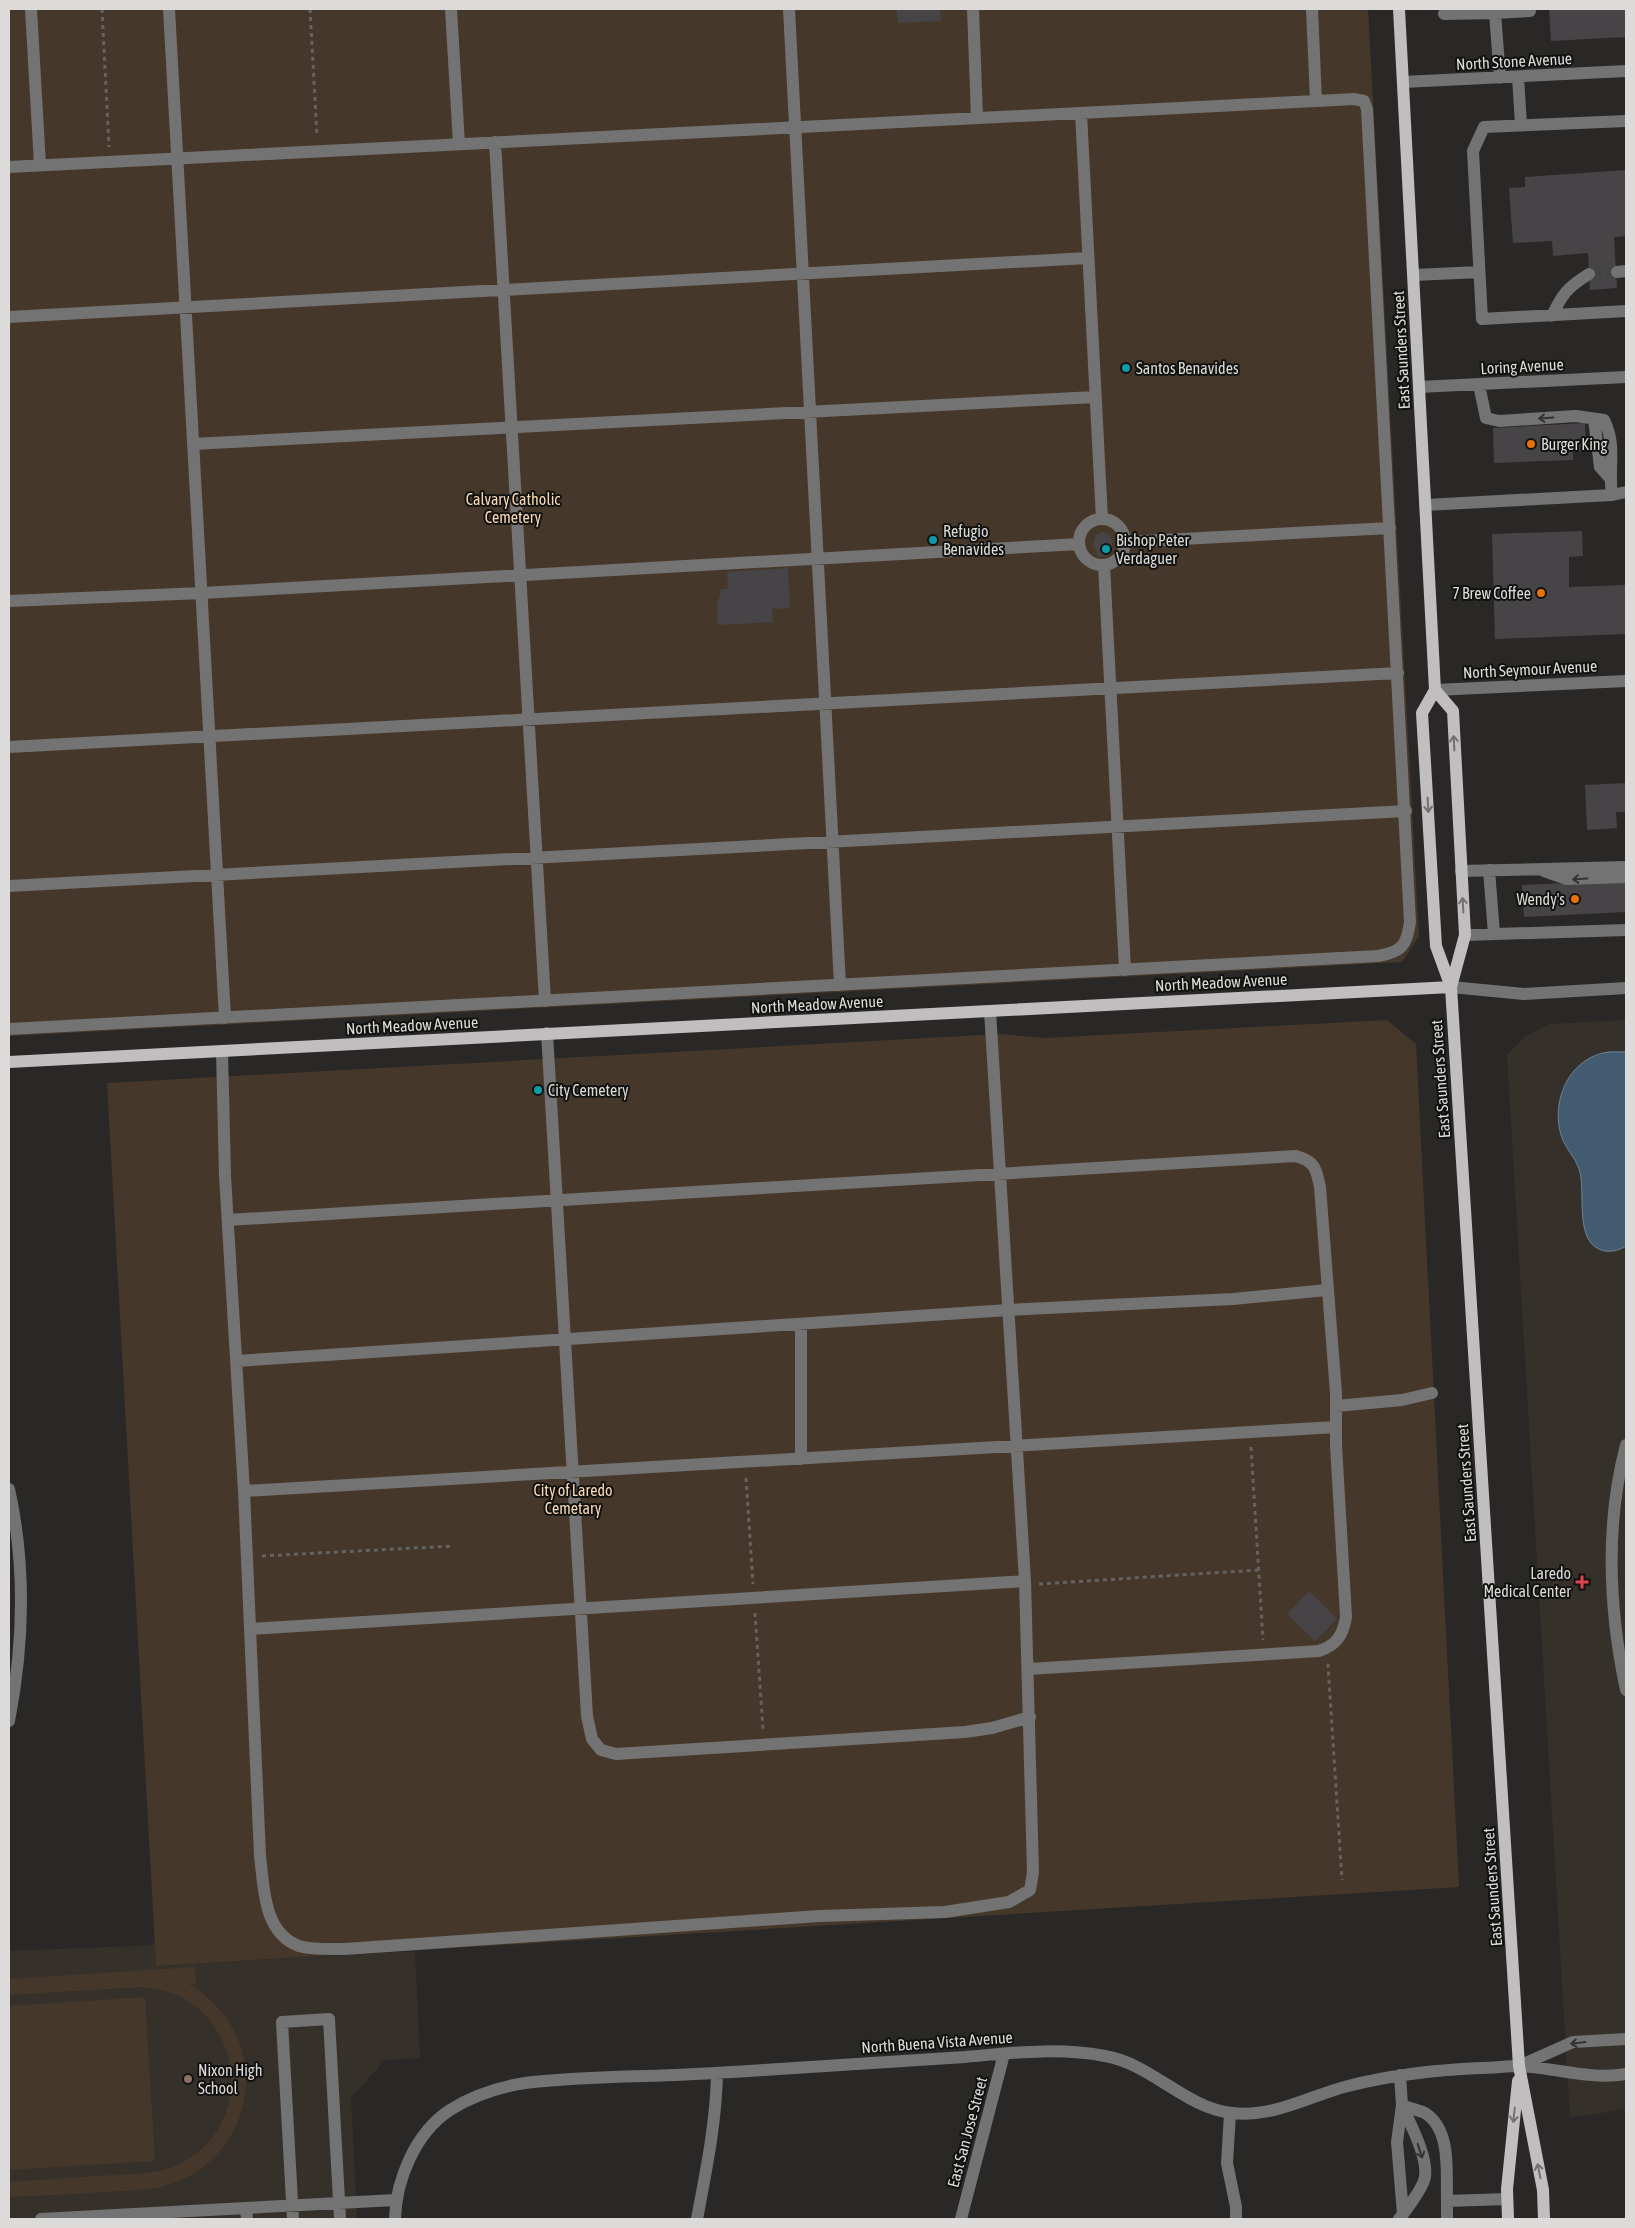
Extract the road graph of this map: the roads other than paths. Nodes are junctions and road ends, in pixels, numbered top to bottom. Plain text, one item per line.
1 (31, 9) edge
2 (169, 9) edge
3 (451, 9) edge
4 (789, 9) edge
5 (973, 9) edge
6 (1312, 9) edge
7 (1399, 9) edge
8 (1530, 11) dead end
9 (1495, 12) junction
10 (1444, 14) dead end
11 (1626, 71) edge
12 (1518, 77) junction
13 (1500, 78) junction
14 (1403, 82) junction
15 (1316, 101) junction
16 (1081, 113) junction
17 (977, 118) junction
18 (1626, 121) edge
19 (1521, 125) junction
20 (795, 127) junction
21 (495, 142) junction
22 (459, 144) junction
23 (177, 158) junction
24 (40, 165) junction
25 (9, 167) edge
26 (1088, 258) junction
27 (1479, 272) junction
28 (803, 273) junction
29 (1589, 274) tunnel mouth
30 (1414, 275) junction
31 (504, 289) junction
32 (186, 307) junction
33 (1626, 311) edge
34 (9, 316) edge
35 (1552, 316) junction
36 (1626, 377) edge
37 (1479, 384) junction
38 (1420, 387) junction
39 (1096, 397) junction
40 (810, 412) junction
41 (512, 427) junction
42 (193, 444) junction
43 (1626, 492) edge
44 (1612, 495) junction
45 (1426, 505) junction
46 (1102, 519) junction
47 (1390, 528) junction
48 (1125, 542) junction
49 (1079, 544) junction
50 (818, 559) junction
51 (1104, 565) junction
52 (520, 574) junction
53 (202, 593) junction
54 (9, 601) edge
55 (1398, 673) junction
56 (1626, 681) edge
57 (1111, 688) junction
58 (1435, 690) junction
59 (826, 704) junction
60 (528, 720) junction
61 (210, 736) junction
62 (9, 747) edge
63 (1406, 811) junction
64 (1118, 826) junction
65 (833, 842) junction
66 (536, 857) junction
67 (1626, 867) edge
68 (1536, 868) junction
69 (1489, 870) junction
70 (1461, 871) junction
71 (218, 874) junction
72 (1626, 877) edge
73 (9, 886) edge
74 (1626, 930) edge
75 (1494, 934) junction
76 (1465, 935) junction
77 (1125, 970) junction
78 (840, 985) junction
79 (1451, 987) junction
80 (1626, 988) edge
81 (545, 1001) junction
82 (990, 1011) junction
83 (225, 1018) junction
84 (9, 1030) edge
85 (547, 1034) junction
86 (222, 1051) junction
87 (9, 1062) edge
88 (1000, 1174) junction
89 (556, 1200) junction
90 (228, 1220) junction
91 (1326, 1290) junction
92 (1008, 1310) junction
93 (801, 1324) junction
94 (564, 1339) junction
95 (236, 1361) junction
96 (1432, 1393) dead end
97 (1336, 1406) junction
98 (1336, 1427) junction
99 (1626, 1445) edge
100 (1017, 1446) junction
101 (801, 1459) junction
102 (572, 1472) junction
103 (9, 1490) edge
104 (244, 1491) junction
105 (1031, 1583) junction
106 (580, 1609) junction
107 (250, 1629) junction
108 (1623, 1660) edge
109 (1028, 1669) junction
110 (1626, 1690) edge
111 (1030, 1717) junction
112 (9, 1721) edge
113 (1626, 2040) edge
114 (1004, 2054) junction
115 (1519, 2066) junction
116 (717, 2074) junction
117 (1626, 2074) edge
118 (1400, 2075) junction
119 (1402, 2105) junction
120 (1230, 2113) junction
121 (1508, 2199) junction
122 (395, 2200) junction
123 (1447, 2201) junction
124 (339, 2203) junction
125 (292, 2206) junction
126 (247, 2214) edge
127 (136, 2217) edge
128 (1401, 2217) edge
129 (41, 2219) edge
130 (293, 2219) edge
131 (340, 2219) edge
132 (395, 2219) edge
133 (697, 2219) edge
134 (961, 2219) edge
135 (1236, 2219) edge
136 (1448, 2219) edge
137 (1508, 2219) edge
138 (1544, 2219) edge

1 - 24 street
2 - 23 street
3 - 22 street
4 - 20 street
5 - 17 street
6 - 15 street
7 - 14 main road, East Saunders Street
8 - 9 street
9 - 10 street
9 - 13 street
11 - 12 street, North Stone Avenue
12 - 13 street, North Stone Avenue
12 - 19 street
13 - 14 street, North Stone Avenue
14 - 30 main road, East Saunders Street
15 - 16 street
15 - 47 street
16 - 17 street
16 - 26 street
17 - 20 street
18 - 19 street
19 - 27 street
20 - 21 street
20 - 28 street
21 - 22 street
21 - 31 street
22 - 23 street
23 - 24 street
23 - 32 street
24 - 25 street
26 - 28 street
26 - 39 street
27 - 30 street
27 - 35 street
28 - 31 street
28 - 40 street
29 - 35 street
30 - 38 main road, East Saunders Street
31 - 32 street
31 - 41 street
32 - 34 street
32 - 42 street
33 - 35 street
36 - 37 street, Loring Avenue
37 - 38 street, Loring Avenue
44 -> 37 street
38 - 45 main road, East Saunders Street
39 - 40 street
39 - 46 street
40 - 41 street
40 - 50 street
41 - 42 street
41 - 52 street
42 - 53 street
43 - 44 street
44 - 45 street
45 - 58 main road, East Saunders Street
46 - 48 street
46 - 49 street
47 - 48 street
47 - 55 street
48 - 51 street
49 - 50 street
49 - 51 street
50 - 52 street
50 - 59 street
51 - 57 street
52 - 53 street
52 - 60 street
53 - 54 street
53 - 61 street
55 - 57 street
55 - 63 street
56 - 58 street, North Seymour Avenue
57 - 59 street
57 - 64 street
70 -> 58 main road, East Saunders Street
58 -> 79 main road, East Saunders Street
59 - 60 street
59 - 65 street
60 - 61 street
60 - 66 street
61 - 62 street
61 - 71 street
63 - 64 street
63 - 77 street
64 - 65 street
64 - 77 street
65 - 66 street
65 - 78 street
66 - 71 street
66 - 81 street
67 - 68 street
68 - 69 street
72 -> 68 street
69 - 70 street
69 - 75 street
76 -> 70 main road, East Saunders Street
71 - 73 street
71 - 83 street
74 - 75 street
75 - 76 street
76 - 79 main road, East Saunders Street
77 - 78 street
78 - 81 street
79 - 80 street, North Meadow Avenue
79 - 82 main road, North Meadow Avenue
79 - 115 main road, East Saunders Street
81 - 83 street
82 - 85 main road, North Meadow Avenue
82 - 88 street
83 - 84 street
85 - 86 main road, North Meadow Avenue
85 - 89 street
86 - 87 main road, North Meadow Avenue
86 - 90 street
88 - 89 street
88 - 91 street
88 - 92 street
89 - 90 street
89 - 94 street
90 - 95 street
91 - 92 street
91 - 97 street
92 - 93 street
92 - 100 street
93 - 94 street
93 - 101 street
94 - 95 street
94 - 102 street
95 - 104 street
96 - 97 street
97 - 98 street
98 - 100 street
98 - 109 street
99 - 108 street
100 - 101 street
100 - 105 street
101 - 102 street
102 - 104 street
102 - 106 street
103 - 112 street
104 - 107 street
105 - 106 street
105 - 109 street
106 - 107 street
106 - 111 street
107 - 111 street
108 - 110 street
109 - 111 street
113 -> 115 street
114 - 116 street, North Buena Vista Avenue
114 - 120 street, North Buena Vista Avenue
114 - 134 street, East San Jose Street
115 - 117 street
115 - 118 street, North Buena Vista Avenue
115 -> 121 main road, East Saunders Street
138 -> 115 main road, East Saunders Street
116 - 122 street, North Buena Vista Avenue
116 - 133 street
118 - 119 street
118 - 120 street, North Buena Vista Avenue
119 - 123 street
119 - 128 street
119 -> 128 street
120 - 135 street
121 - 123 street
121 - 137 main road, East Saunders Street
122 - 124 street
122 - 132 street, North Buena Vista Avenue
123 - 136 street
124 - 125 street
124 - 125 street
124 - 131 street
125 - 126 street
125 - 130 street
126 - 127 street
127 - 129 street

